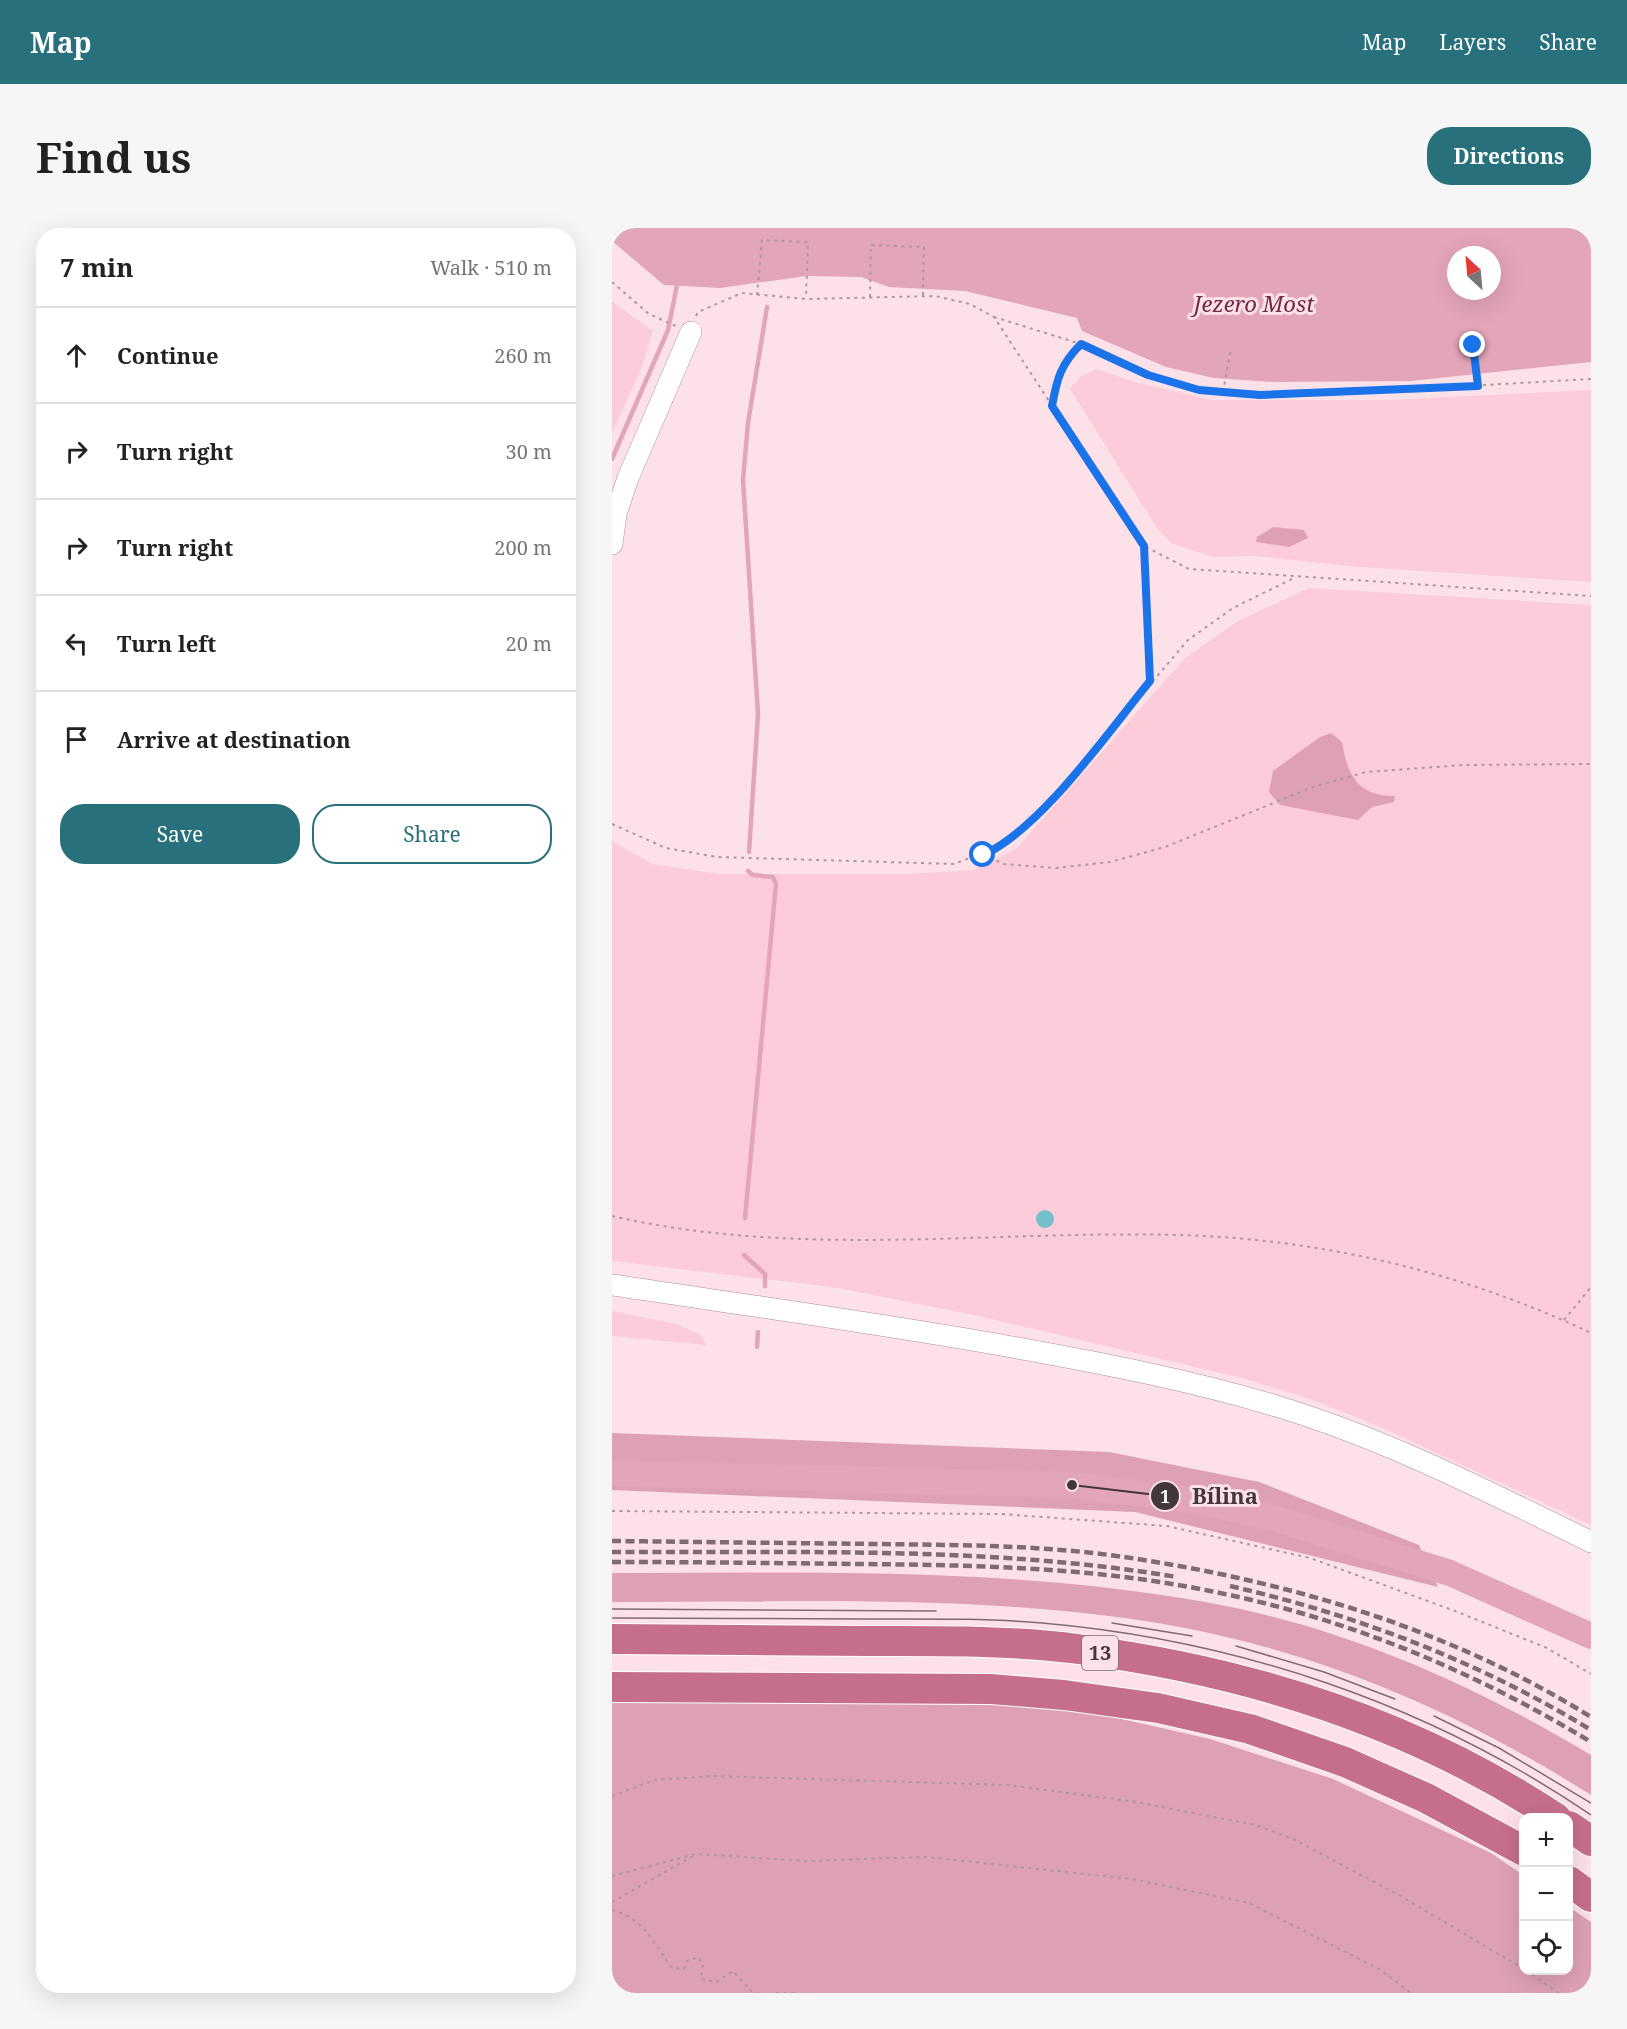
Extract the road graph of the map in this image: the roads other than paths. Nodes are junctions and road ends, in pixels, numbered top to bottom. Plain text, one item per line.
1 (691, 332) road end
2 (612, 544) edge
3 (612, 1285) edge
4 (1591, 1542) edge
5 (612, 1639) edge
6 (612, 1687) edge
7 (1547, 1813) edge
8 (1573, 1829) edge
9 (1591, 1841) edge
10 (1519, 1848) edge
11 (1573, 1884) edge
12 (1591, 1897) edge

1 - 2 street
3 - 4 street
5 - 7 highway, 13
6 - 10 highway, 13
8 - 9 highway
11 - 12 highway

